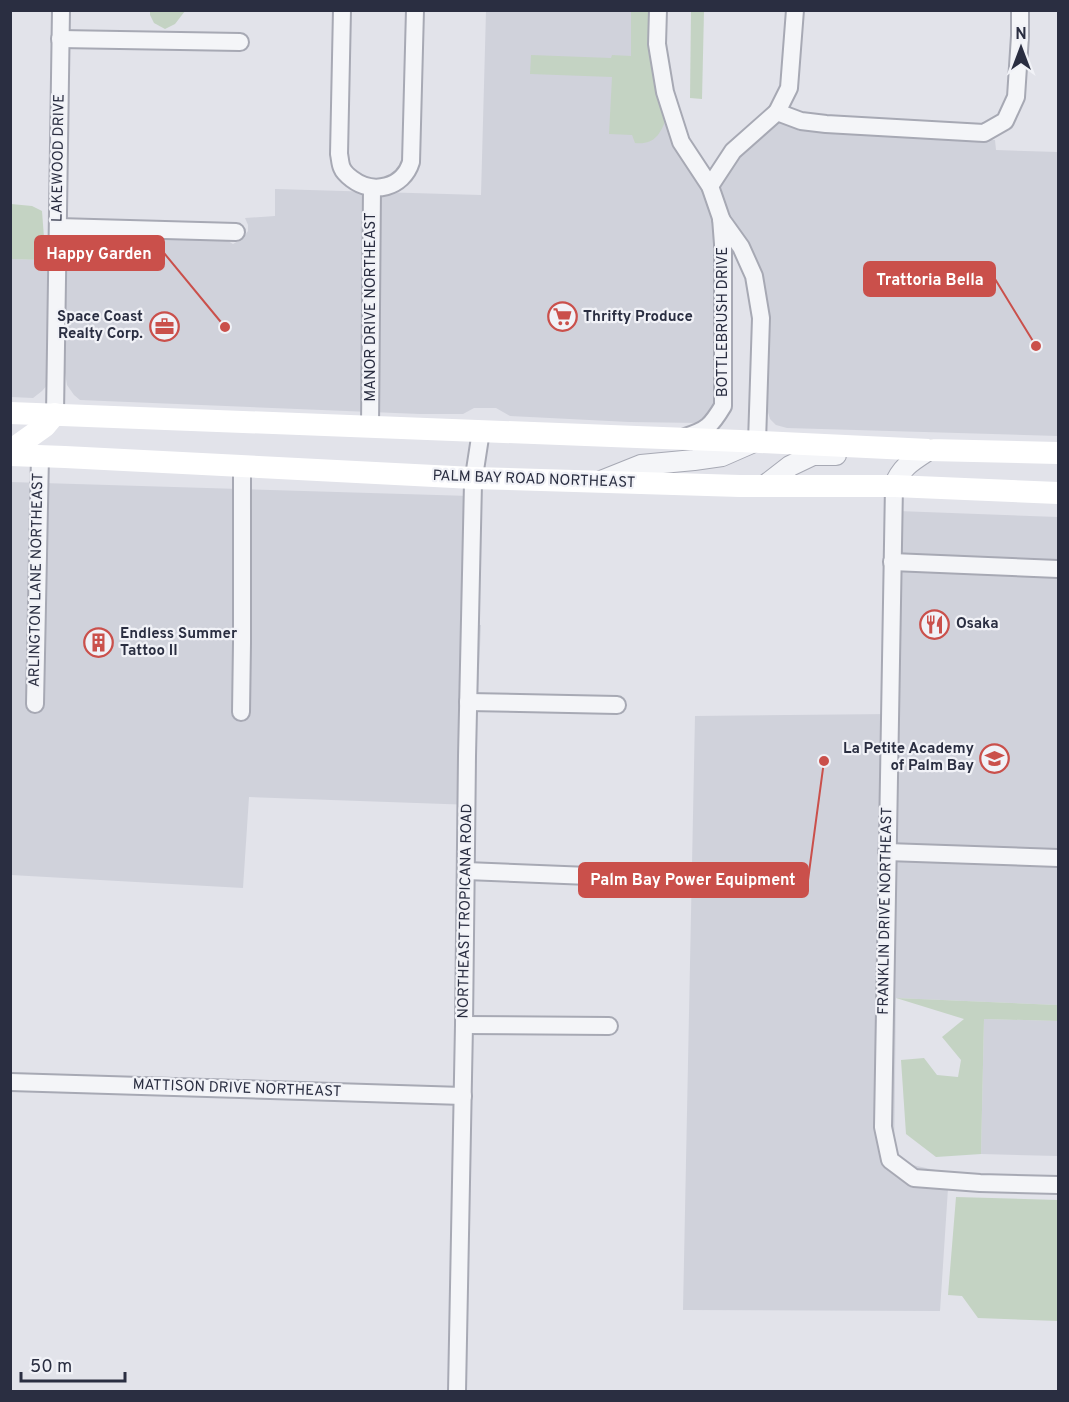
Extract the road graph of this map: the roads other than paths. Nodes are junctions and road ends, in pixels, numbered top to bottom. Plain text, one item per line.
1 (61, 10) edge
2 (342, 10) edge
3 (415, 10) edge
4 (658, 10) edge
5 (795, 10) edge
6 (1020, 10) edge
7 (60, 39) junction
8 (240, 42) dead end
9 (777, 112) junction
10 (710, 186) junction
11 (372, 188) junction
12 (721, 218) junction
13 (58, 227) junction
14 (236, 232) dead end
15 (10, 413) edge
16 (55, 414) junction
17 (79, 415) junction
18 (370, 427) junction
19 (481, 431) junction
20 (681, 438) junction
21 (757, 441) junction
22 (859, 447) junction
23 (929, 450) junction
24 (10, 453) edge
25 (1059, 453) edge
26 (40, 456) junction
27 (242, 466) junction
28 (473, 478) junction
29 (598, 482) junction
30 (764, 486) junction
31 (894, 486) junction
32 (1059, 493) edge
33 (892, 562) junction
34 (1059, 569) edge
35 (468, 702) junction
36 (35, 704) dead end
37 (617, 705) dead end
38 (241, 712) dead end
39 (887, 852) junction
40 (1059, 858) edge
41 (466, 871) junction
42 (614, 877) dead end
43 (464, 1025) junction
44 (609, 1026) dead end
45 (10, 1082) edge
46 (463, 1096) junction
47 (1059, 1185) edge
48 (457, 1392) edge

1 - 7 street, LAKEWOOD DRIVE
2 - 11 street
3 - 11 street
4 - 10 street, BOTTLEBRUSH DRIVE
5 - 9 street
6 - 9 street
7 - 8 street
7 - 13 street, LAKEWOOD DRIVE
9 - 10 street
10 - 12 street, BOTTLEBRUSH DRIVE
11 - 18 street, MANOR DRIVE NORTHEAST
12 - 20 street, BOTTLEBRUSH DRIVE
12 - 21 street, BOTTLEBRUSH DRIVE
13 - 14 street
13 - 16 street, LAKEWOOD DRIVE
15 - 16 main road
16 - 17 main road
16 - 24 main road
17 - 18 main road
17 - 26 main road
18 - 19 main road
19 - 20 main road
19 - 28 street, NORTHEAST TROPICANA ROAD
20 - 21 main road
21 - 22 main road
21 - 29 street
22 - 23 main road
22 - 30 street
23 - 25 main road
23 - 31 street
24 - 26 main road, PALM BAY ROAD NORTHEAST
26 - 27 main road, PALM BAY ROAD NORTHEAST
26 - 36 street, ARLINGTON LANE NORTHEAST
27 - 28 main road, PALM BAY ROAD NORTHEAST
27 - 38 street
28 - 29 main road, PALM BAY ROAD NORTHEAST
28 - 35 street, NORTHEAST TROPICANA ROAD
29 - 30 main road, PALM BAY ROAD NORTHEAST
30 - 31 main road, PALM BAY ROAD NORTHEAST
31 - 32 main road, PALM BAY ROAD NORTHEAST
31 - 33 street, FRANKLIN DRIVE NORTHEAST
33 - 34 street
33 - 39 street, FRANKLIN DRIVE NORTHEAST
35 - 37 street
35 - 41 street, NORTHEAST TROPICANA ROAD
39 - 40 street
39 - 47 street, FRANKLIN DRIVE NORTHEAST
41 - 42 street
41 - 43 street, NORTHEAST TROPICANA ROAD
43 - 44 street
43 - 46 street, NORTHEAST TROPICANA ROAD
45 - 46 street, MATTISON DRIVE NORTHEAST
46 - 48 street, NORTHEAST TROPICANA ROAD

